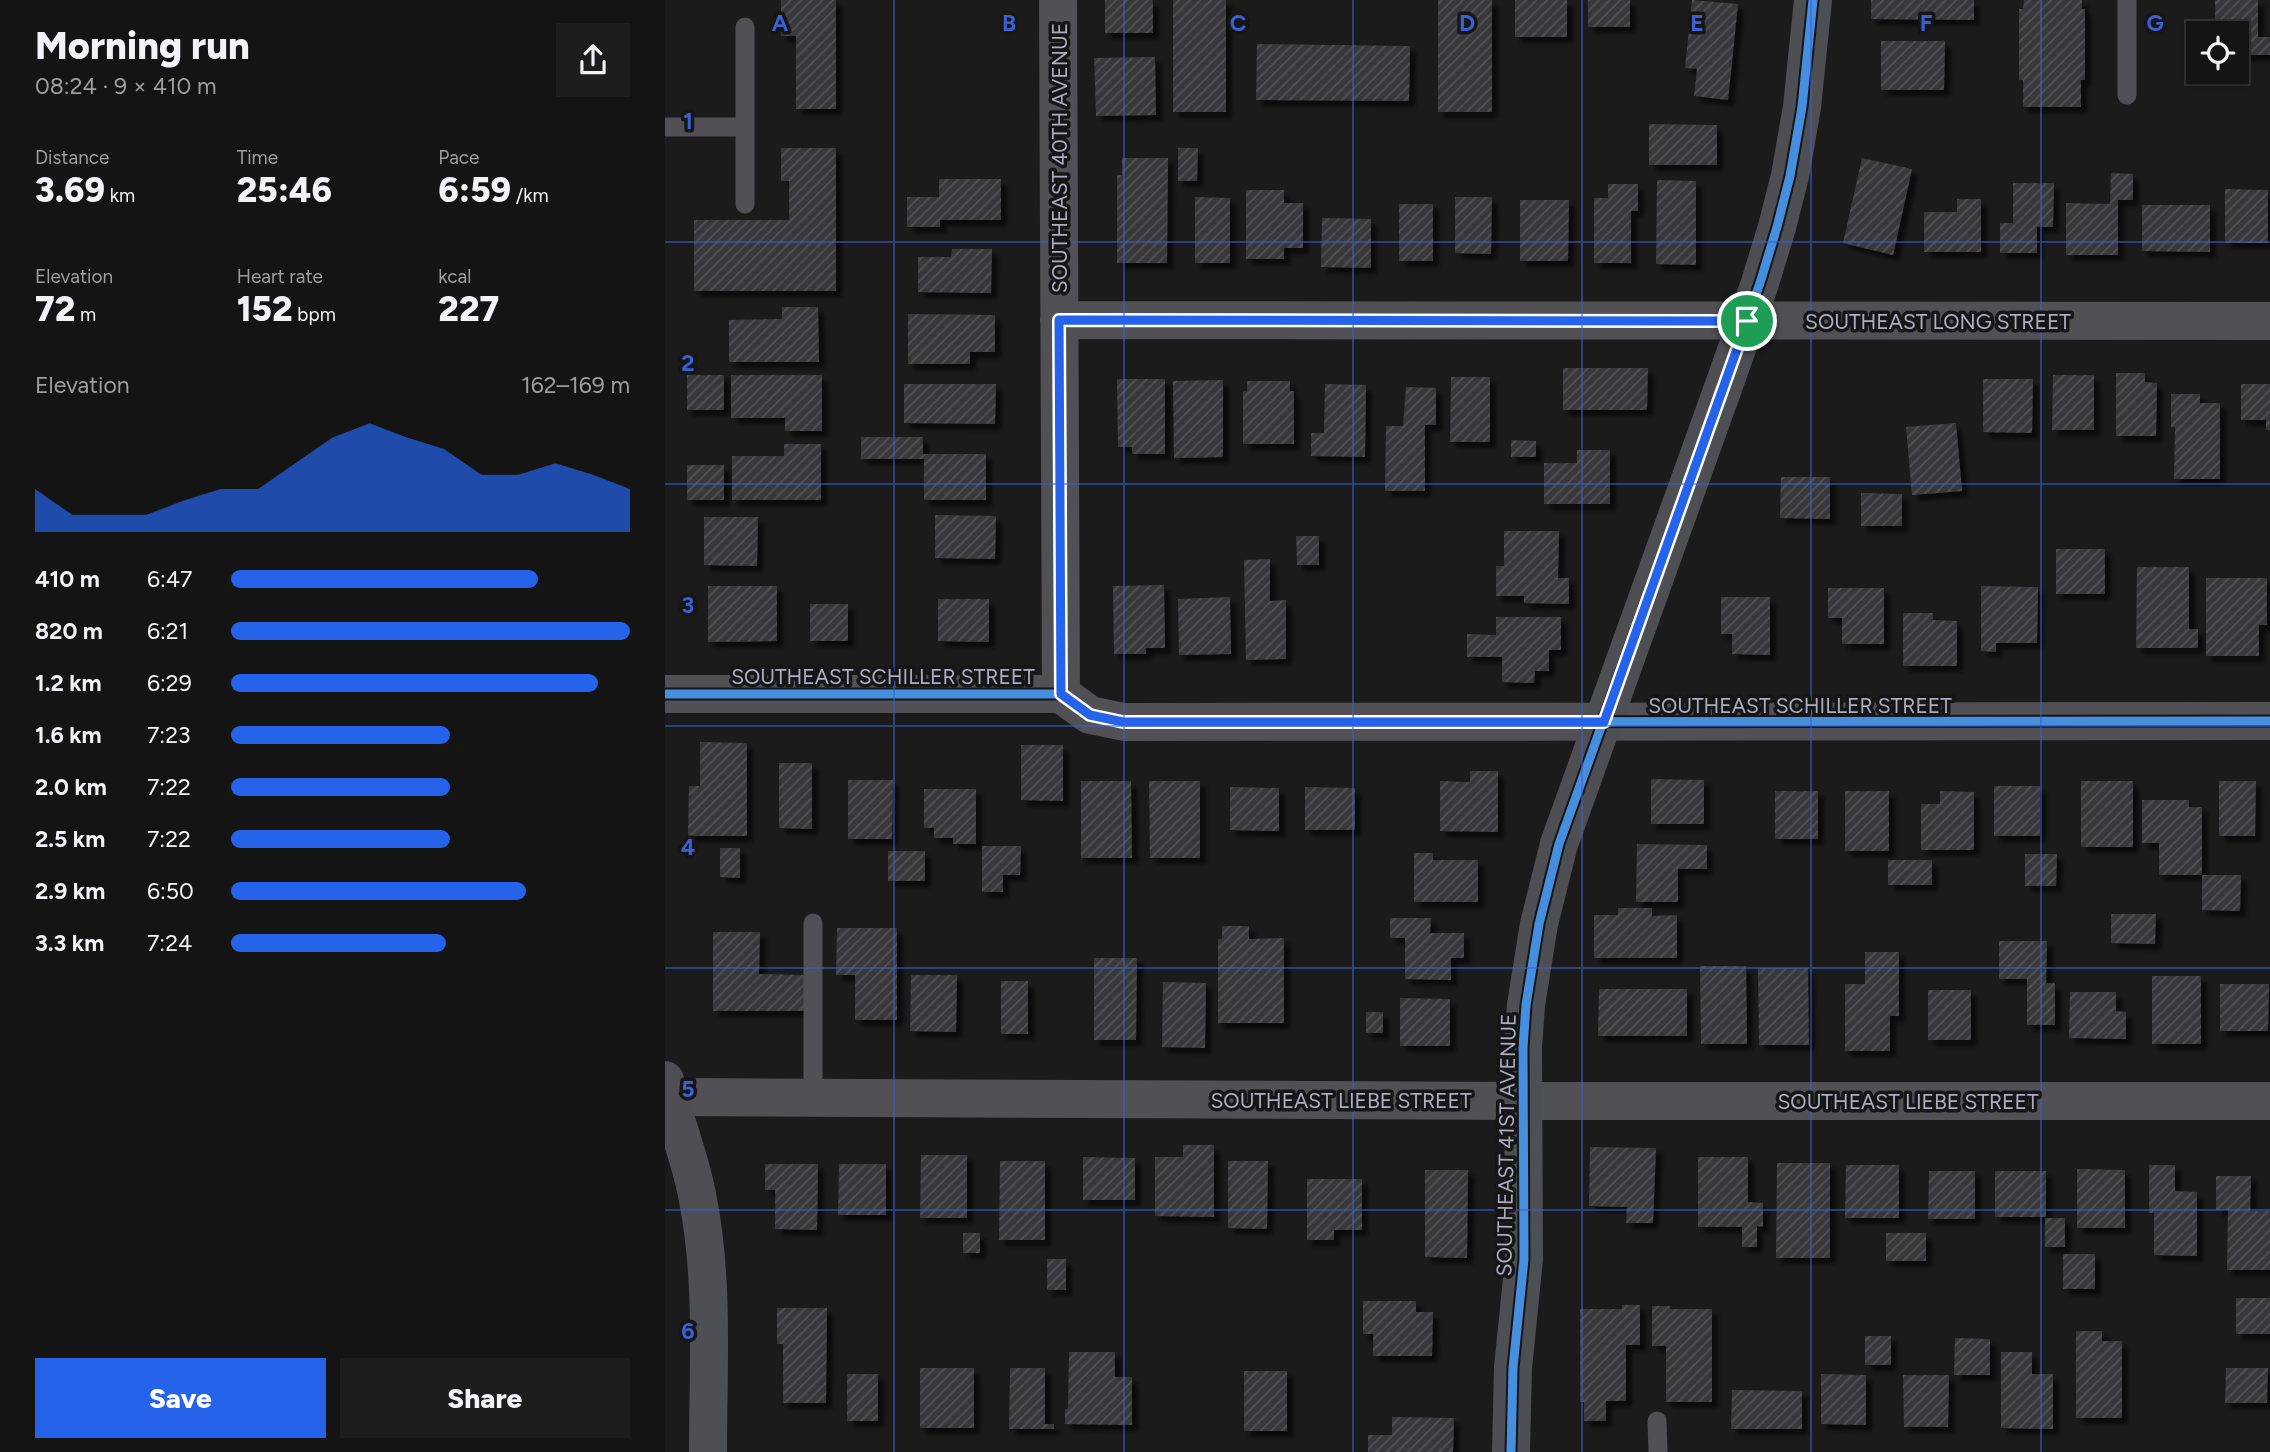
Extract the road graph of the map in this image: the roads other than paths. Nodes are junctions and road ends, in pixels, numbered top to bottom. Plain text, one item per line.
1 (1058, 0) edge
2 (1814, 0) edge
3 (2127, 0) edge
4 (745, 27) dead end
5 (2127, 95) dead end
6 (665, 127) edge
7 (745, 127) junction
8 (745, 204) dead end
9 (1059, 320) junction
10 (1747, 321) junction
11 (2270, 321) edge
12 (665, 694) edge
13 (1061, 694) junction
14 (2270, 721) edge
15 (1604, 722) junction
16 (813, 923) dead end
17 (666, 1092) edge
18 (813, 1098) junction
19 (1524, 1101) junction
20 (2270, 1101) edge
21 (1657, 1421) dead end
22 (708, 1452) edge
23 (1511, 1452) edge
24 (1658, 1452) edge

1 - 9 street, SOUTHEAST 40TH AVENUE
2 - 10 street, SOUTHEAST 41ST AVENUE
3 - 5 lane
4 - 7 lane
6 - 7 lane
7 - 8 lane
9 - 10 street, SOUTHEAST LONG STREET
9 - 13 street, SOUTHEAST 40TH AVENUE
10 - 11 street, SOUTHEAST LONG STREET
10 - 15 street, SOUTHEAST 41ST AVENUE
12 - 13 street, SOUTHEAST SCHILLER STREET
13 - 15 street, SOUTHEAST SCHILLER STREET
14 - 15 street, SOUTHEAST SCHILLER STREET
15 - 19 street, SOUTHEAST 41ST AVENUE
16 - 18 lane
17 - 18 street, SOUTHEAST LIEBE STREET
17 - 22 street
18 - 19 street, SOUTHEAST LIEBE STREET
19 - 20 street, SOUTHEAST LIEBE STREET
19 - 23 street, SOUTHEAST 41ST AVENUE
21 - 24 lane

